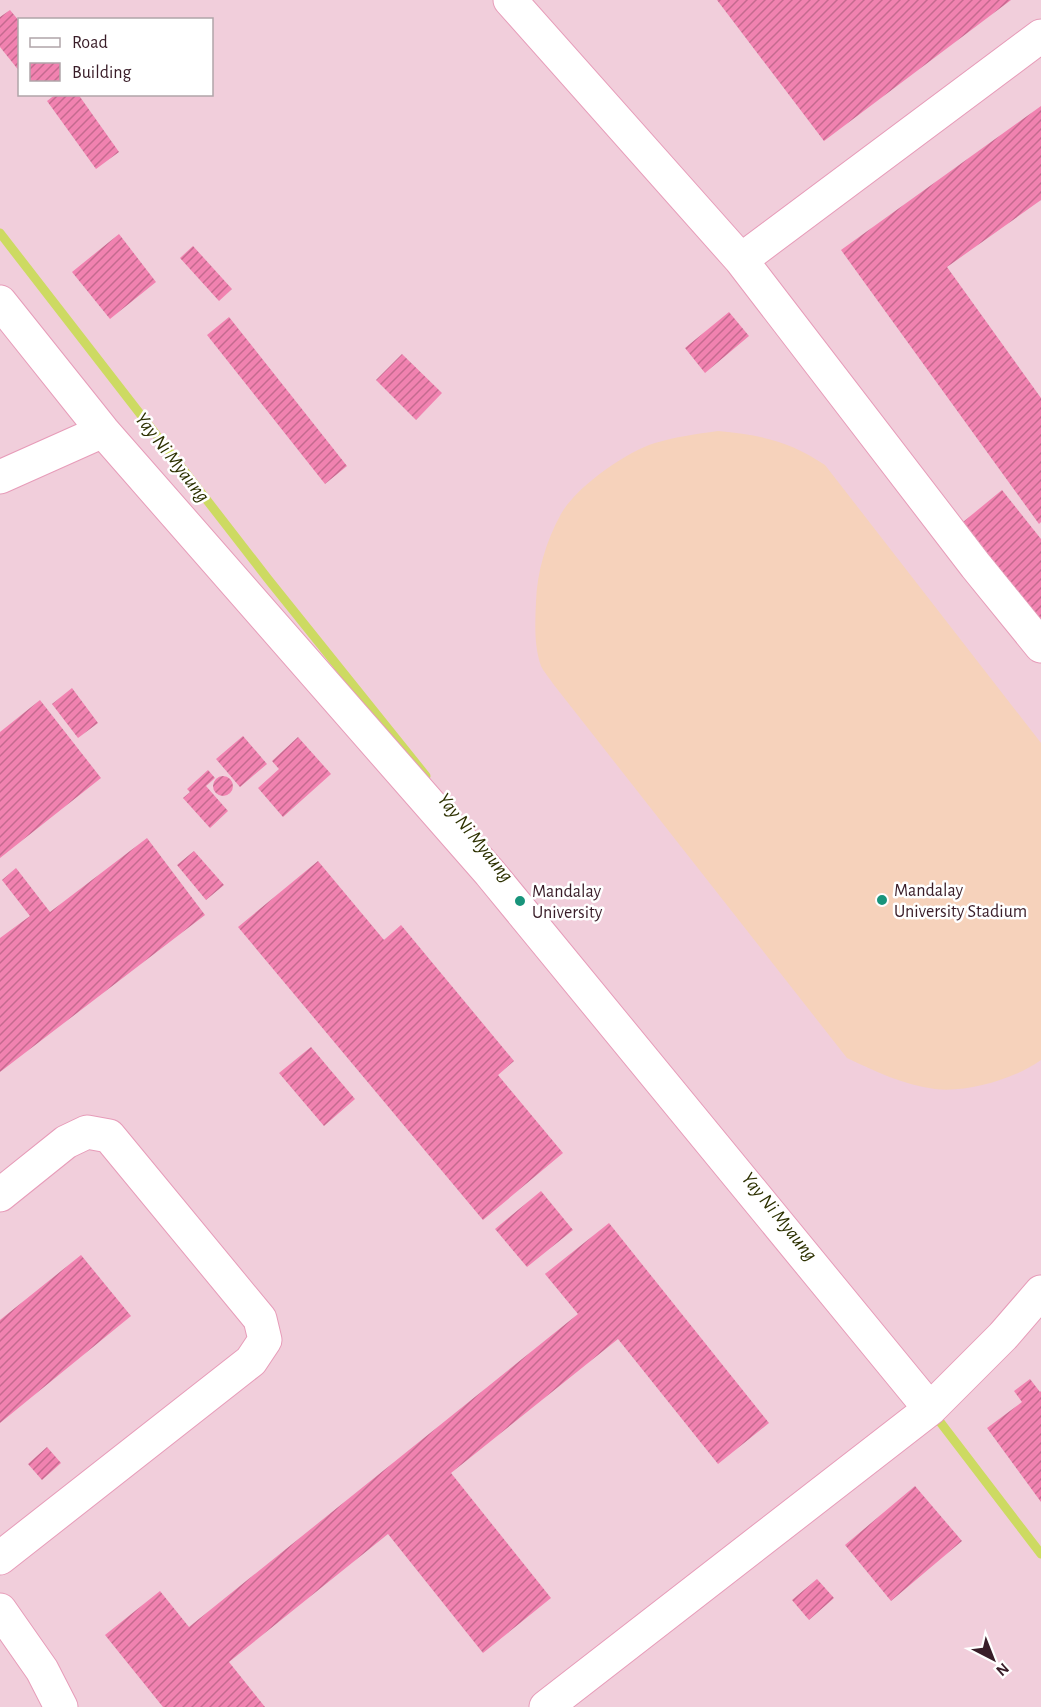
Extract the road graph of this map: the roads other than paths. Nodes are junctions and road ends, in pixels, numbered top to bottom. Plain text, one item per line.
1 (510, 0) edge
2 (1041, 36) edge
3 (741, 260) junction
4 (0, 303) edge
5 (103, 431) junction
6 (0, 477) edge
7 (1041, 646) edge
8 (0, 1196) edge
9 (1041, 1292) edge
10 (930, 1409) junction
11 (0, 1558) edge
12 (0, 1611) edge
13 (60, 1707) edge
14 (546, 1707) edge

1 - 3 lane
2 - 3 lane
3 - 7 lane
4 - 5 lane
5 - 6 lane
5 - 10 lane
8 - 11 lane
9 - 10 lane
10 - 14 lane
12 - 13 lane

